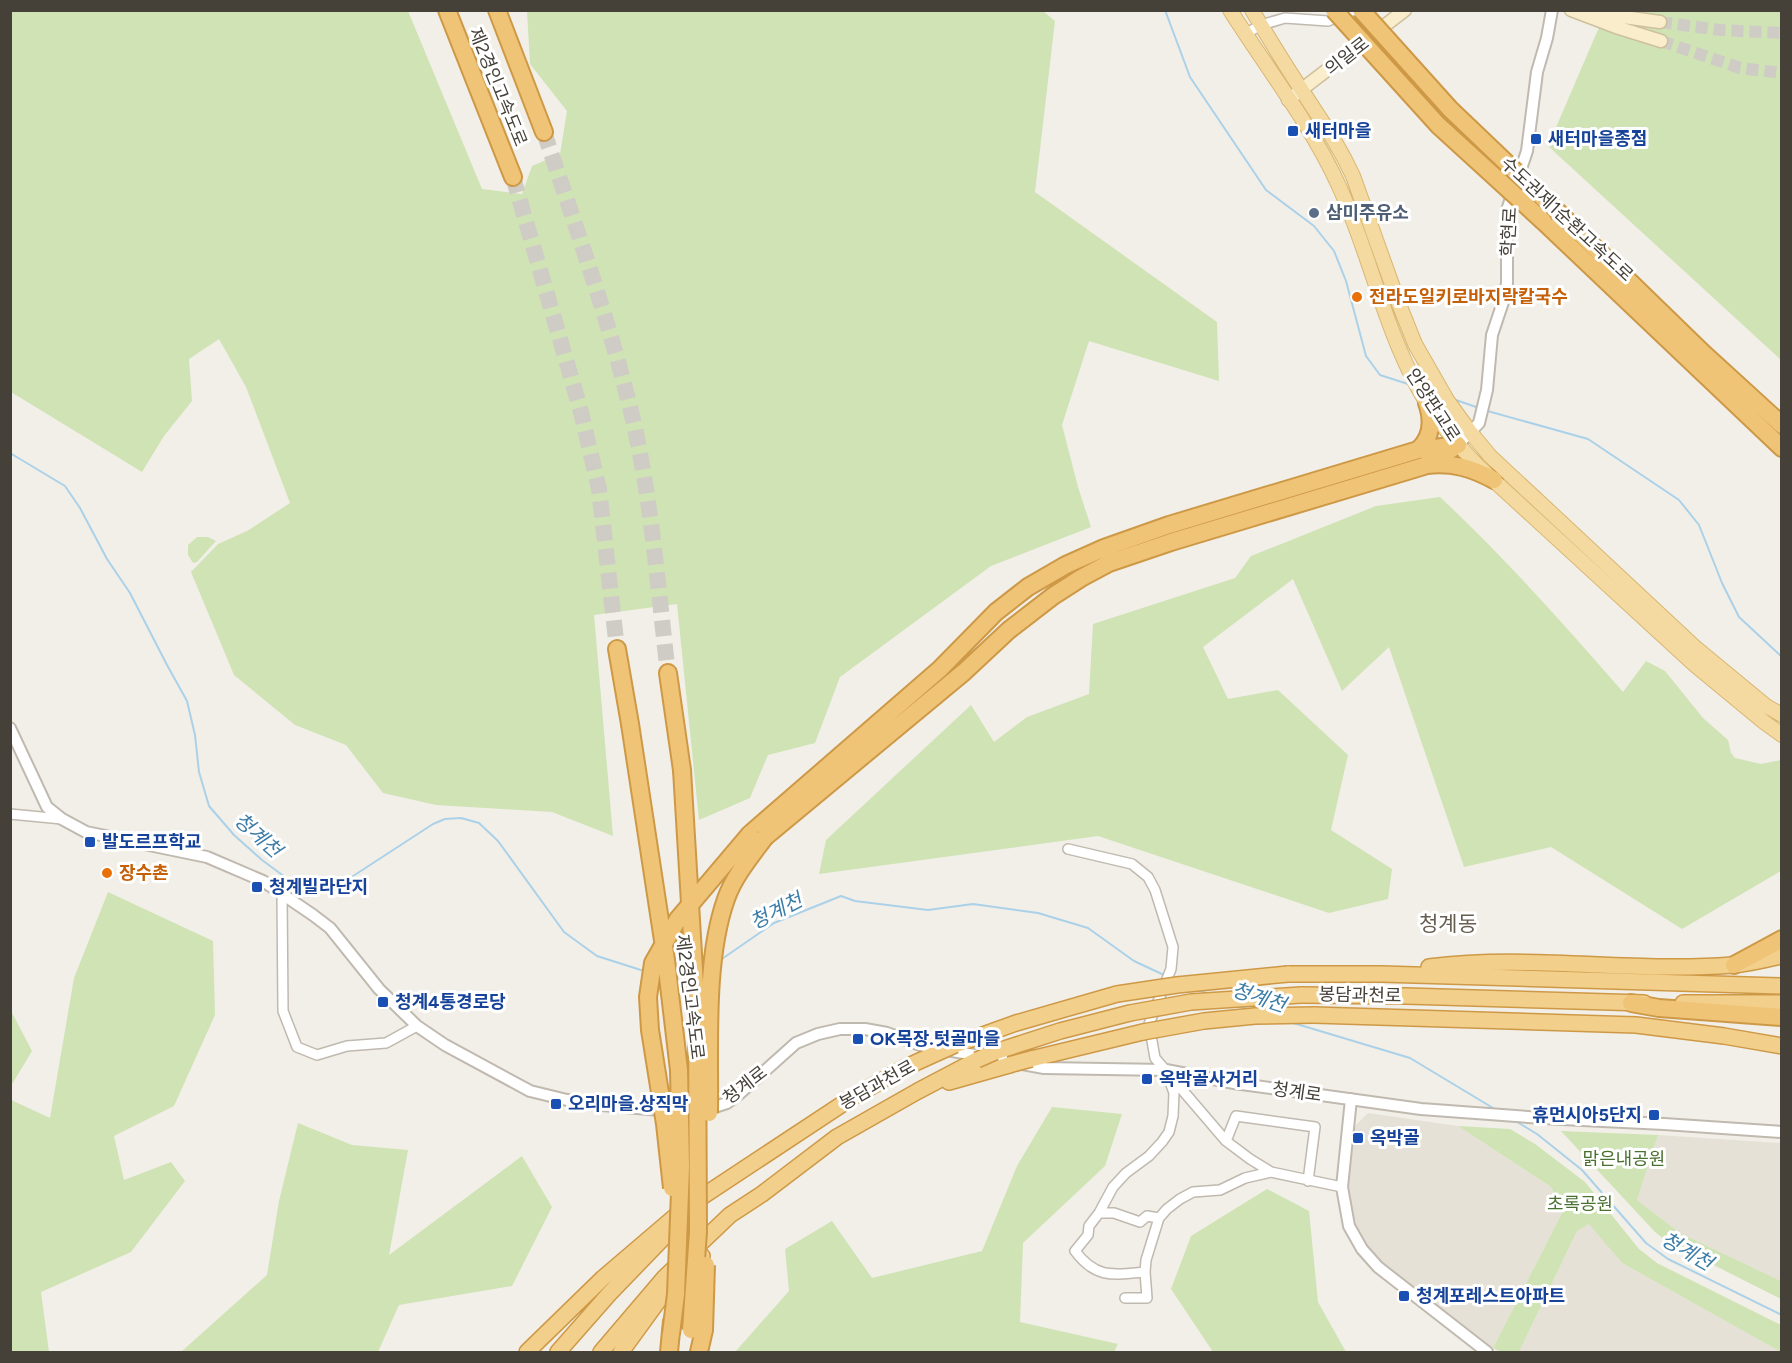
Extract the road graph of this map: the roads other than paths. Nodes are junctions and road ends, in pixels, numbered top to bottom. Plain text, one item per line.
1 (447, 10) edge
2 (497, 10) edge
3 (1230, 10) edge
4 (1252, 10) edge
5 (1334, 10) edge
6 (1354, 10) edge
7 (1361, 10) edge
8 (1405, 10) edge
9 (1552, 10) edge
10 (1571, 10) edge
11 (1576, 10) edge
12 (1660, 22) tunnel mouth
13 (1261, 25) junction
14 (1245, 34) junction
15 (1661, 41) tunnel mouth
16 (1302, 91) junction
17 (1288, 100) junction
18 (544, 132) tunnel mouth
19 (513, 177) tunnel mouth
20 (1425, 400) junction
21 (1782, 425) edge
22 (1471, 433) junction
23 (1458, 445) junction
24 (1782, 448) edge
25 (1421, 458) junction
26 (1494, 480) junction
27 (616, 649) tunnel mouth
28 (669, 673) tunnel mouth
29 (1782, 715) edge
30 (10, 728) edge
31 (1782, 735) edge
32 (10, 814) edge
33 (62, 819) junction
34 (757, 836) junction
35 (1068, 849) dead end
36 (282, 894) junction
37 (1782, 939) edge
38 (1782, 956) edge
39 (1734, 965) junction
40 (1381, 974) junction
41 (1782, 986) edge
42 (1782, 1003) edge
43 (1631, 1004) junction
44 (1782, 1017) edge
45 (417, 1026) junction
46 (1146, 1028) junction
47 (1782, 1046) edge
48 (1166, 1070) junction
49 (918, 1091) junction
50 (1352, 1099) junction
51 (1782, 1132) edge
52 (1226, 1142) junction
53 (740, 1172) junction
54 (1271, 1172) junction
55 (1308, 1181) junction
56 (1342, 1187) junction
57 (762, 1194) junction
58 (1099, 1213) junction
59 (1159, 1218) junction
60 (1145, 1272) junction
61 (1125, 1298) dead end
62 (698, 1330) junction
63 (671, 1334) junction
64 (527, 1353) edge
65 (558, 1353) edge
66 (601, 1353) edge
67 (621, 1353) edge
68 (669, 1353) edge
69 (689, 1353) edge
70 (699, 1353) edge
71 (1487, 1353) edge

1 - 19 highway, 제2경인고속도로
2 - 18 highway, 제2경인고속도로
3 - 14 main road, 안양판교로
4 - 13 main road, 안양판교로
5 - 24 highway, 수도권제1순환고속도로, bridge
6 - 13 street
7 - 21 highway, 수도권제1순환고속도로, bridge
8 - 16 main road, 의일로
9 - 22 street, 학현로
10 - 15 main road
11 - 12 main road
13 - 14 street
13 - 16 main road, 안양판교로
14 - 17 main road, 안양판교로
16 - 17 main road, 의일로
16 - 22 main road, 안양판교로
17 - 20 main road, 안양판교로
20 - 23 main road, 안양판교로
20 - 25 highway
22 - 23 street, 학현로
22 - 29 main road, 안양판교로
23 - 25 highway
23 - 26 main road, 안양판교로
25 - 26 highway
25 - 34 highway
26 - 31 main road, 안양판교로
27 - 63 highway, 제2경인고속도로, bridge
28 - 62 highway, 제2경인고속도로, bridge
30 - 33 street, 청계로
32 - 33 street
33 - 36 street, 청계로
34 - 62 highway, bridge
34 - 63 highway, bridge
35 - 46 street, bridge
36 - 45 street, 청계로
36 - 45 street
37 - 39 highway
38 - 39 highway, 봉담과천로
39 - 40 highway, 봉담과천로
40 - 41 highway, 봉담과천로
40 - 53 highway, 봉담과천로, bridge
42 - 43 highway, 봉담과천로
43 - 44 highway
43 - 49 highway, 봉담과천로, bridge
45 - 48 street, 청계로
46 - 47 highway, 봉담과천로, bridge
46 - 48 street
46 - 49 highway, 봉담과천로, bridge
48 - 50 street, 청계로
48 - 52 street
48 - 58 street
49 - 57 highway, 봉담과천로
50 - 51 street, 청계로
50 - 56 street
52 - 54 street
52 - 55 street
53 - 64 highway, 봉담과천로
53 - 65 highway, 봉담과천로
54 - 55 street
54 - 59 street
55 - 56 street
56 - 71 street
57 - 66 highway, 봉담과천로
57 - 67 highway, 봉담과천로
58 - 59 street
58 - 60 street
59 - 60 street
60 - 61 street
62 - 69 highway, 제2경인고속도로
62 - 70 highway
63 - 68 highway, 제2경인고속도로

